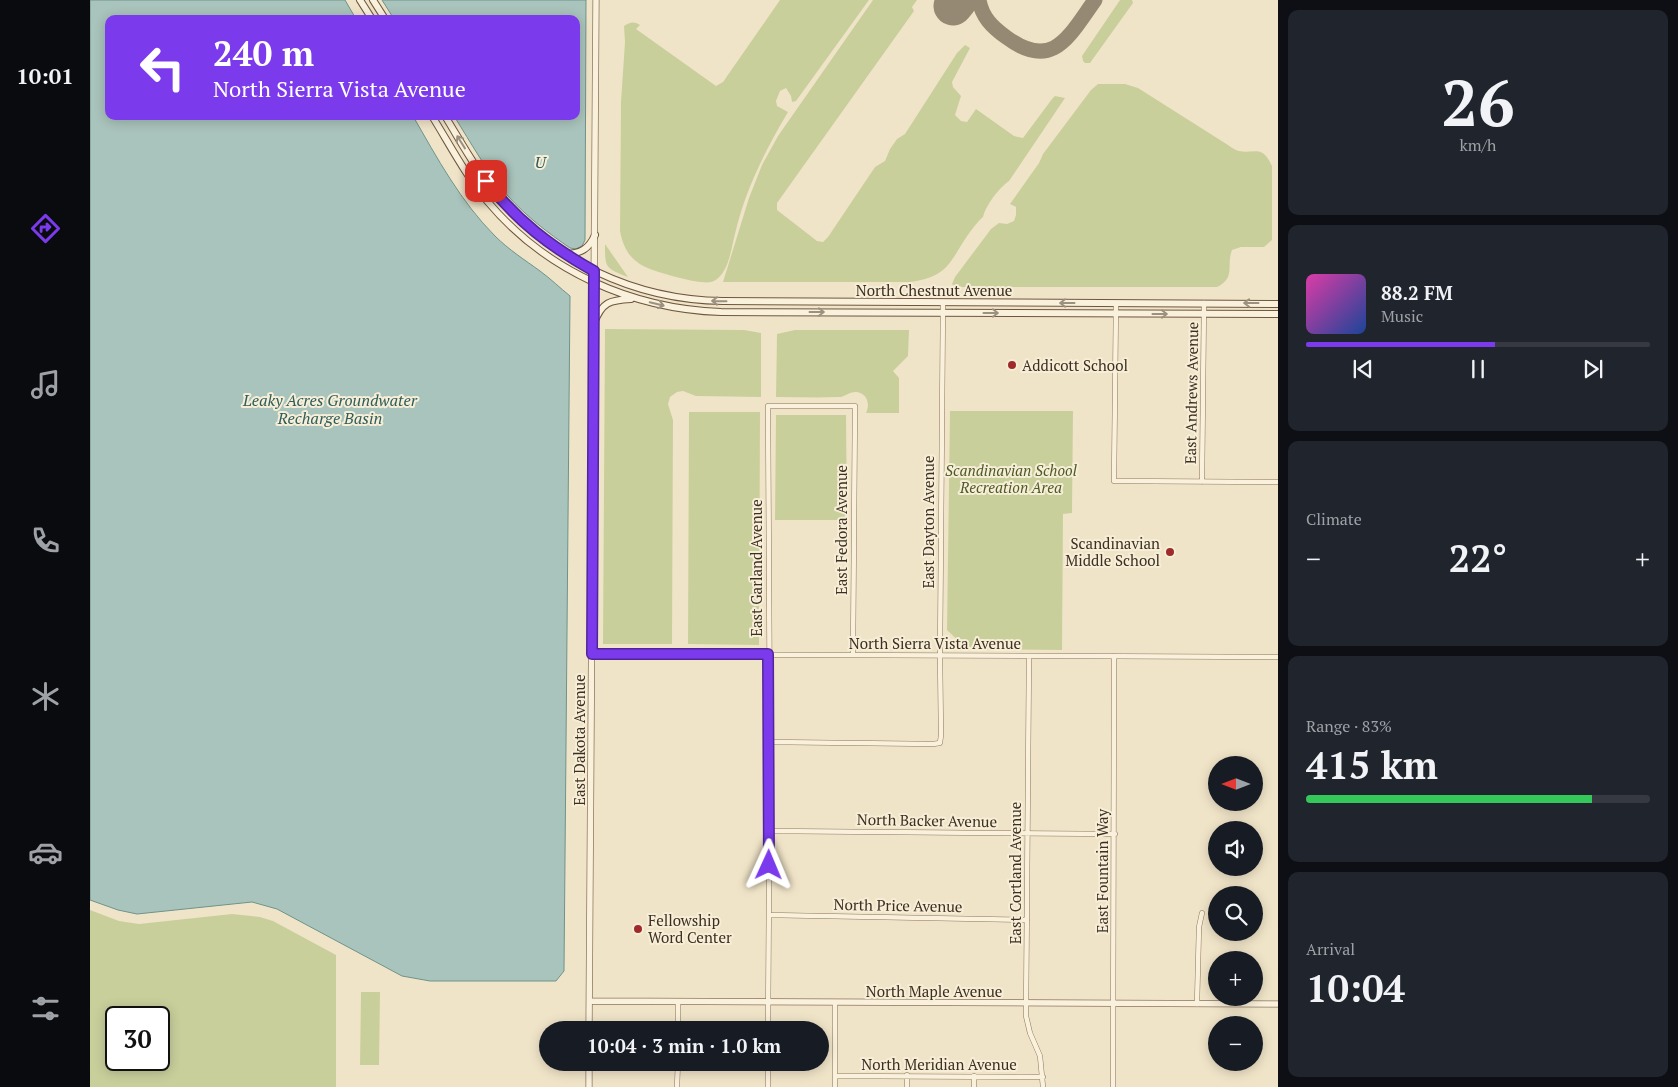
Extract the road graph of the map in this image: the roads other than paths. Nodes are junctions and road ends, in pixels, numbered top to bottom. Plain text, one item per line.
1 (360, 0) edge
2 (373, 0) edge
3 (596, 0) edge
4 (369, 15) edge
5 (382, 15) edge
6 (435, 120) edge
7 (447, 120) edge
8 (595, 235) junction
9 (564, 254) junction
10 (594, 271) junction
11 (594, 283) junction
12 (636, 299) junction
13 (768, 302) junction
14 (943, 302) junction
15 (1116, 303) junction
16 (1204, 304) junction
17 (1278, 304) edge
18 (768, 312) junction
19 (943, 313) junction
20 (1116, 314) junction
21 (1204, 314) junction
22 (1278, 314) edge
23 (594, 323) junction
24 (768, 406) joint
25 (1202, 482) junction
26 (1278, 482) edge
27 (592, 654) junction
28 (768, 654) junction
29 (853, 655) junction
30 (940, 655) junction
31 (1029, 656) junction
32 (1114, 656) junction
33 (1278, 657) edge
34 (770, 742) junction
35 (770, 831) junction
36 (1027, 834) junction
37 (1115, 834) junction
38 (1202, 913) dead end
39 (768, 915) junction
40 (1027, 920) junction
41 (590, 1001) junction
42 (678, 1002) junction
43 (768, 1002) junction
44 (835, 1003) junction
45 (1026, 1004) junction
46 (1113, 1004) junction
47 (1197, 1004) junction
48 (1278, 1004) edge
49 (589, 1021) edge
50 (678, 1021) edge
51 (768, 1021) edge
52 (589, 1071) edge
53 (678, 1071) edge
54 (768, 1071) edge
55 (906, 1075) junction
56 (836, 1076) junction
57 (974, 1076) junction
58 (1043, 1077) junction
59 (589, 1087) edge
60 (678, 1087) edge
61 (768, 1087) edge
62 (835, 1087) edge
63 (906, 1087) edge
64 (974, 1087) edge
65 (1043, 1087) edge
66 (1113, 1087) edge

1 - 4 main road
2 - 5 main road
3 - 8 street, East Dakota Avenue
6 - 11 main road, North Chestnut Avenue
9 -> 7 main road, North Chestnut Avenue
8 - 9 main road
8 - 10 street, East Dakota Avenue
9 - 10 main road, North Chestnut Avenue
10 - 11 street, East Dakota Avenue
13 -> 10 main road, North Chestnut Avenue
11 - 12 main road, North Chestnut Avenue
11 - 23 street, East Dakota Avenue
12 -> 18 main road, North Chestnut Avenue
12 - 23 main road
13 - 14 main road, North Chestnut Avenue
13 - 18 main road
15 -> 14 main road, North Chestnut Avenue
14 - 19 street, East Dayton Avenue
15 - 16 main road, North Chestnut Avenue
15 - 20 street
17 -> 16 main road, North Chestnut Avenue
16 - 21 street, East Andrews Avenue
18 -> 19 main road, North Chestnut Avenue
19 -> 20 main road, North Chestnut Avenue
19 - 30 street, East Dayton Avenue
20 -> 21 main road, North Chestnut Avenue
20 - 25 street
21 - 22 main road, North Chestnut Avenue
21 - 25 street, East Andrews Avenue
23 - 27 street, East Dakota Avenue
24 - 28 street, East Garland Avenue
24 - 29 street, East Fedora Avenue
25 - 26 street
27 - 28 street, North Sierra Vista Avenue
27 - 41 street, East Dakota Avenue
28 - 29 street, North Sierra Vista Avenue
28 - 34 street, East Garland Avenue
29 - 30 street, North Sierra Vista Avenue
30 - 31 street, North Sierra Vista Avenue
30 - 34 street, East Dayton Avenue
31 - 32 street, North Sierra Vista Avenue
31 - 36 street, East Cortland Avenue
32 - 33 street, North Sierra Vista Avenue
32 - 37 street, East Fountain Way
34 - 35 street, East Garland Avenue
35 - 36 street, North Backer Avenue
35 - 39 street, East Garland Avenue
36 - 37 street, North Backer Avenue
36 - 40 street, East Cortland Avenue
37 - 46 street, East Fountain Way
38 - 47 street
39 - 40 street, North Price Avenue
39 - 43 street, East Garland Avenue
40 - 45 street, East Cortland Avenue
41 - 42 street, North Maple Avenue
41 - 49 street, East Dakota Avenue
42 - 43 street, North Maple Avenue
42 - 50 street
43 - 44 street, North Maple Avenue
43 - 51 street, East Garland Avenue
44 - 45 street, North Maple Avenue
44 - 56 street
45 - 46 street, North Maple Avenue
45 - 58 street, East Cortland Avenue
46 - 47 street, North Maple Avenue
46 - 66 street, East Fountain Way
47 - 48 street, North Maple Avenue
52 - 59 street
53 - 60 street
54 - 61 street
55 - 56 street, North Meridian Avenue
55 - 57 street, North Meridian Avenue
55 - 63 street
56 - 62 street
57 - 58 street, North Meridian Avenue
57 - 64 street
58 - 65 street, East Cortland Avenue

